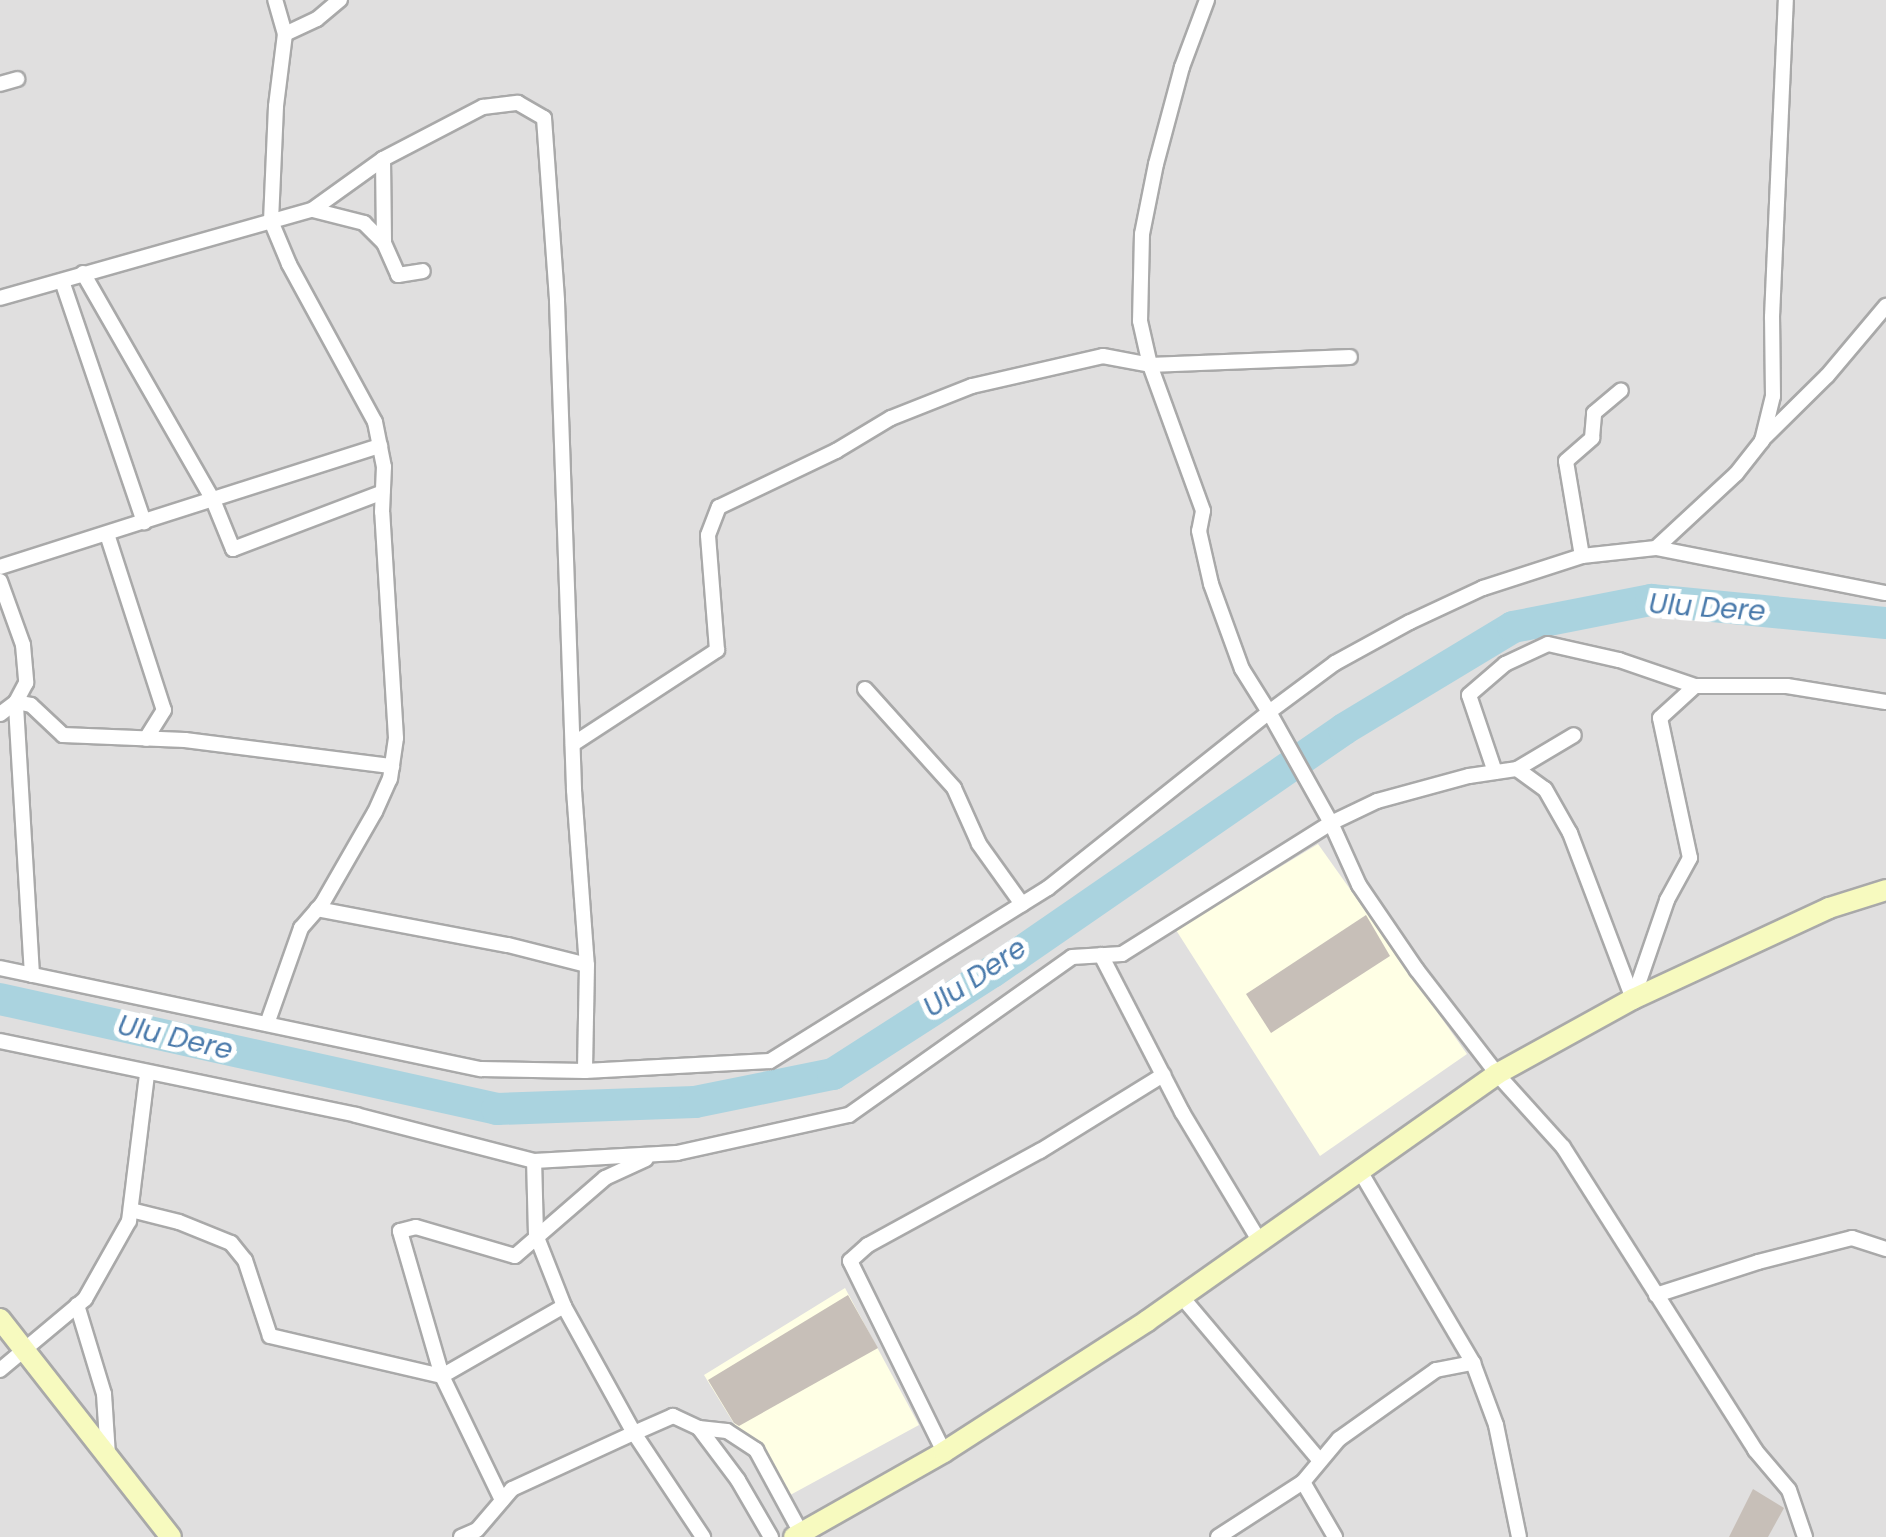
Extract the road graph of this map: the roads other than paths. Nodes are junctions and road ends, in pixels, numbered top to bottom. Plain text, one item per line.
1 (275, 0) edge
2 (340, 0) edge
3 (1786, 0) edge
4 (1206, 1) edge
5 (285, 34) junction
6 (17, 79) dead end
7 (0, 84) edge
8 (383, 159) junction
9 (312, 210) junction
10 (271, 221) junction
11 (384, 243) junction
12 (424, 270) dead end
13 (83, 273) junction
14 (62, 280) junction
15 (0, 298) edge
16 (1886, 306) edge
17 (1350, 357) dead end
18 (1150, 365) junction
19 (1622, 390) dead end
20 (1762, 441) junction
21 (380, 446) junction
22 (383, 492) junction
23 (213, 500) junction
24 (144, 522) junction
25 (108, 534) junction
26 (1656, 548) junction
27 (1582, 556) junction
28 (0, 567) edge
29 (0, 581) edge
30 (1886, 593) edge
31 (1695, 686) junction
32 (865, 689) dead end
33 (16, 702) junction
34 (1886, 702) edge
35 (1269, 712) junction
36 (0, 714) edge
37 (1574, 735) dead end
38 (146, 739) junction
39 (573, 744) junction
40 (392, 766) junction
41 (1517, 769) junction
42 (1496, 772) junction
43 (1331, 823) junction
44 (1886, 890) edge
45 (1022, 904) junction
46 (318, 910) junction
47 (1101, 955) junction
48 (587, 965) junction
49 (0, 968) edge
50 (32, 974) junction
51 (1632, 999) junction
52 (267, 1024) junction
53 (0, 1041) edge
54 (585, 1070) junction
55 (1498, 1074) junction
56 (147, 1075) junction
57 (1163, 1075) junction
58 (655, 1154) junction
59 (534, 1160) junction
60 (1360, 1172) junction
61 (131, 1210) junction
62 (536, 1235) junction
63 (1260, 1242) junction
64 (1886, 1249) edge
65 (1656, 1295) junction
66 (1182, 1297) junction
67 (77, 1305) junction
68 (564, 1306) junction
69 (0, 1319) edge
70 (23, 1348) junction
71 (1473, 1363) junction
72 (0, 1370) edge
73 (442, 1376) junction
74 (698, 1428) junction
75 (634, 1433) junction
76 (944, 1452) junction
77 (108, 1456) junction
78 (1320, 1461) junction
79 (1303, 1482) junction
80 (502, 1500) junction
81 (798, 1535) edge
82 (171, 1537) edge
83 (461, 1537) edge
84 (703, 1537) edge
85 (771, 1537) edge
86 (1218, 1537) edge
87 (1335, 1537) edge
88 (1519, 1537) edge
89 (1805, 1537) edge

1 - 5 street
2 - 5 street
3 - 20 street
4 - 18 street
5 - 10 street
6 - 7 street
8 - 9 street
8 - 11 street
8 - 39 street
9 - 10 street
9 - 11 street
10 - 13 street
10 - 21 street
11 - 12 street
13 - 14 street
13 - 23 street
14 - 15 street
14 - 24 street
16 - 20 street
17 - 18 street
18 - 35 street
18 - 39 street
19 - 27 street
20 - 26 street
21 - 22 street
21 - 23 street
22 - 23 street
22 - 40 street
23 - 24 street
24 - 25 street
25 - 28 street
25 - 38 street
26 - 27 street
26 - 30 street
27 - 35 street
29 - 33 street
31 - 34 street
31 - 42 street
31 - 51 street
32 - 45 street
33 - 36 street
33 - 38 street
33 - 50 street
35 - 43 street
35 - 45 street
37 - 41 street
38 - 40 street
39 - 48 street
40 - 46 street
41 - 42 street
41 - 51 street
42 - 43 street
43 - 47 street
43 - 55 street
44 - 51 main road
45 - 54 street
46 - 48 street
46 - 52 street
47 - 57 street
47 - 58 street
48 - 54 street
49 - 50 street
50 - 52 street
51 - 55 main road
52 - 54 street
53 - 56 street
55 - 60 main road
55 - 65 street
56 - 59 street
56 - 61 street
57 - 63 street
57 - 76 street
58 - 59 street
58 - 62 street
59 - 62 street
60 - 63 main road
60 - 71 street
61 - 67 street
61 - 73 street
62 - 68 street
62 - 73 street
63 - 66 main road
64 - 65 street
65 - 89 street
66 - 76 main road
66 - 78 street
67 - 70 street
67 - 77 street
68 - 73 street
68 - 75 street
69 - 70 main road
70 - 72 street
70 - 77 main road
71 - 78 street
71 - 88 street
73 - 80 street
74 - 75 street
74 - 81 street
74 - 85 street
75 - 80 street
75 - 84 street
76 - 81 main road
77 - 82 main road
78 - 79 street
79 - 86 street
79 - 87 street
80 - 83 street

